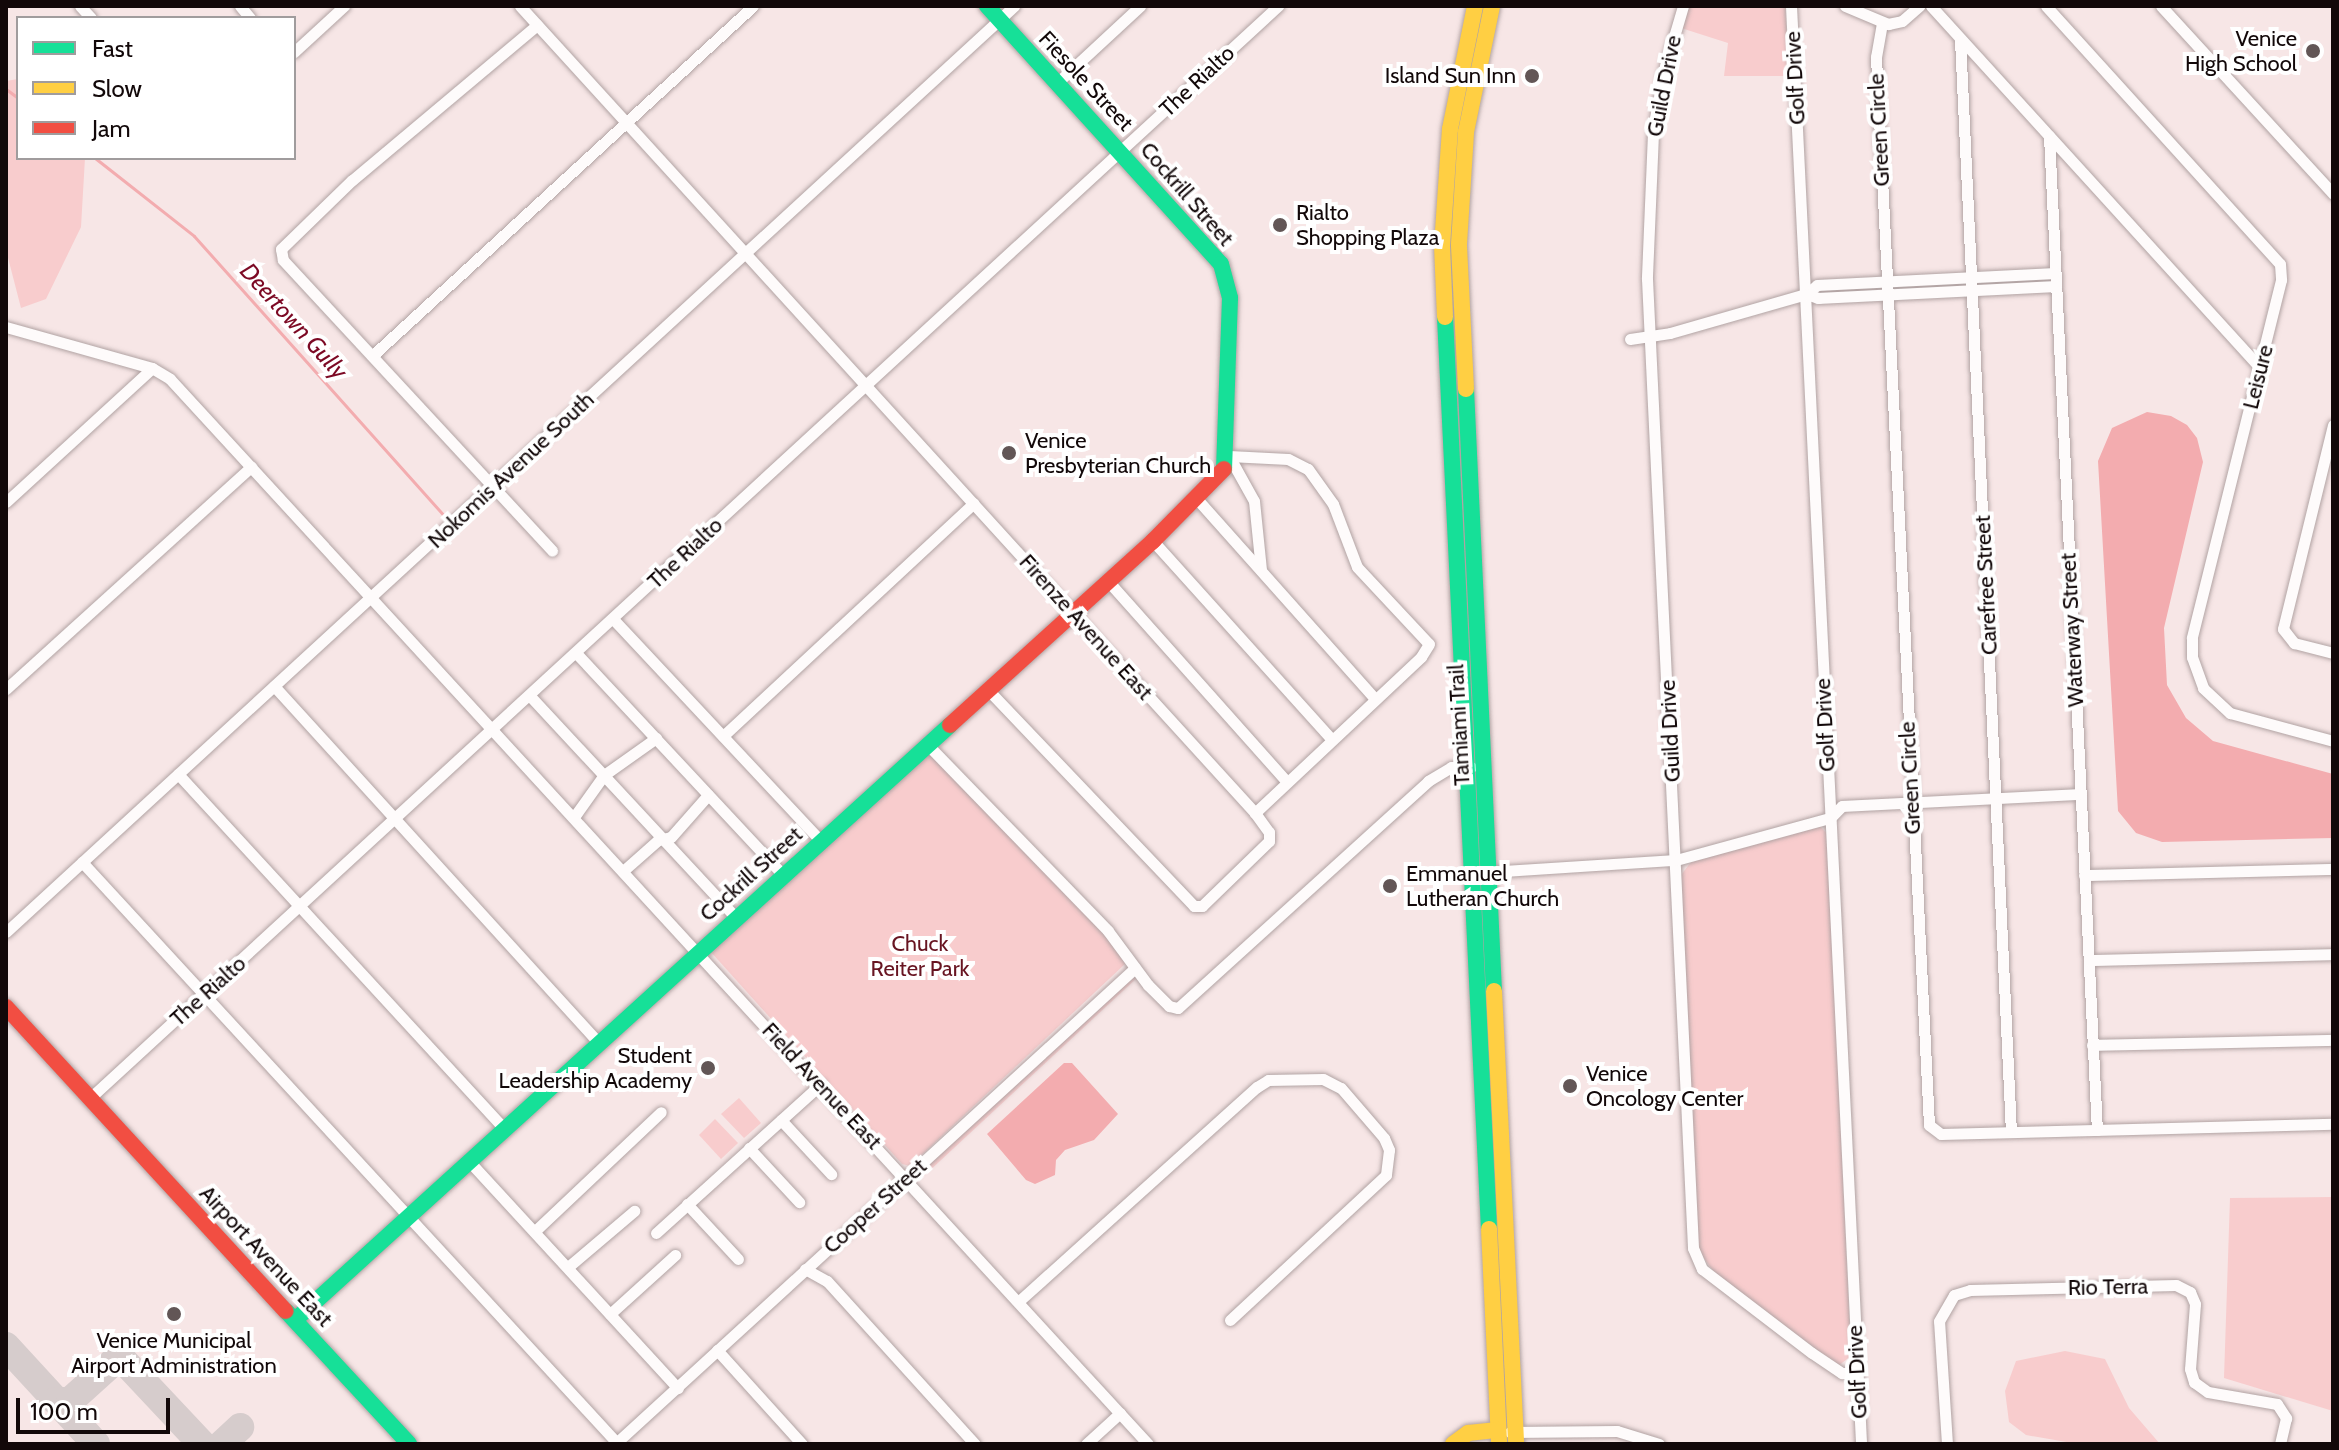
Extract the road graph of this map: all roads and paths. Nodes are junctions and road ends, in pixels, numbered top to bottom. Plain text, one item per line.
1 (344, 6) edge
2 (520, 6) edge
3 (753, 6) edge
4 (987, 6) edge
5 (1014, 6) edge
6 (1140, 6) edge
7 (1278, 6) edge
8 (1683, 6) edge
9 (1791, 6) edge
10 (1845, 6) edge
11 (1919, 6) edge
12 (1931, 6) edge
13 (2046, 6) edge
14 (2161, 6) edge
15 (1483, 8) edge
16 (999, 20) junction
17 (1882, 23) junction
18 (537, 25) junction
19 (1960, 39) junction
20 (296, 50) edge
21 (1058, 82) junction
22 (625, 123) junction
23 (2049, 136) junction
24 (1120, 151) junction
25 (2333, 194) edge
26 (746, 253) junction
27 (2055, 273) junction
28 (1971, 276) junction
29 (1887, 281) junction
30 (2056, 286) junction
31 (1972, 293) junction
32 (1806, 294) junction
33 (1887, 296) junction
34 (6, 327) edge
35 (1650, 337) junction
36 (1630, 339) dead end
37 (372, 356) junction
38 (2260, 367) junction
39 (152, 368) junction
40 (867, 385) junction
41 (2333, 425) edge
42 (1229, 456) junction
43 (251, 467) junction
44 (494, 487) junction
45 (1197, 499) junction
46 (6, 502) edge
47 (974, 503) junction
48 (1153, 541) junction
49 (552, 550) dead end
50 (1261, 570) junction
51 (1108, 581) junction
52 (371, 598) junction
53 (1074, 612) junction
54 (614, 620) junction
55 (576, 653) junction
56 (2333, 653) edge
57 (274, 686) junction
58 (6, 689) edge
59 (988, 690) junction
60 (530, 696) junction
61 (1374, 698) junction
62 (493, 731) junction
63 (723, 736) junction
64 (656, 738) junction
65 (1331, 739) junction
66 (2333, 741) edge
67 (927, 744) junction
68 (1465, 766) junction
69 (1483, 767) junction
70 (178, 774) junction
71 (604, 775) junction
72 (1287, 782) junction
73 (2081, 794) junction
74 (708, 795) junction
75 (1996, 798) junction
76 (1911, 802) junction
77 (1255, 813) junction
78 (574, 817) junction
79 (396, 818) junction
80 (1830, 818) junction
81 (662, 839) junction
82 (820, 840) junction
83 (1676, 860) junction
84 (82, 862) junction
85 (2333, 869) edge
86 (623, 871) junction
87 (1488, 872) junction
88 (783, 875) junction
89 (2084, 875) junction
90 (300, 906) junction
91 (736, 918) junction
92 (6, 932) edge
93 (697, 952) junction
94 (2333, 954) edge
95 (2089, 960) junction
96 (1135, 968) junction
97 (203, 995) junction
98 (6, 1007) edge
99 (2333, 1040) edge
100 (598, 1042) junction
101 (2092, 1045) junction
102 (821, 1084) junction
103 (90, 1098) junction
104 (661, 1112) dead end
105 (781, 1120) junction
106 (2333, 1124) edge
107 (503, 1128) junction
108 (2097, 1130) junction
109 (2011, 1132) junction
110 (749, 1148) junction
111 (468, 1160) junction
112 (831, 1174) dead end
113 (907, 1178) junction
114 (799, 1202) dead end
115 (687, 1204) junction
116 (634, 1211) dead end
117 (408, 1216) junction
118 (535, 1231) junction
119 (656, 1233) dead end
120 (675, 1255) dead end
121 (738, 1259) dead end
122 (568, 1267) junction
123 (805, 1269) junction
124 (1019, 1301) junction
125 (610, 1314) junction
126 (295, 1320) junction
127 (1230, 1320) dead end
128 (717, 1350) junction
129 (1857, 1373) junction
130 (678, 1388) junction
131 (1120, 1413) junction
132 (1498, 1437) edge
133 (1516, 1439) edge
134 (617, 1443) edge
135 (409, 1444) edge
136 (802, 1444) edge
137 (975, 1444) edge
138 (1086, 1444) edge
139 (1148, 1444) edge
140 (1453, 1444) edge
141 (1481, 1444) edge
142 (1659, 1444) edge
143 (1861, 1444) edge
144 (1947, 1444) edge
145 (2280, 1444) edge

1 - 20 street
2 - 18 street, Firenze Avenue East
3 - 22 street
4 - 16 main road, Fiesole Street
5 - 16 street, Nokomis Avenue South
6 - 21 street
7 - 24 street, The Rialto
8 - 35 street, Guild Drive
9 - 32 street, Golf Drive
10 - 17 street
11 - 17 street
12 - 19 street
13 - 38 street, Leisure
14 - 25 street
15 - 68 main road, Tamiami Trail
15 - 69 main road, Tamiami Trail
16 - 21 main road, Fiesole Street
16 - 26 street, Nokomis Avenue South
17 - 29 street, Green Circle
18 - 22 street, Firenze Avenue East
18 - 37 street
19 - 23 street
19 - 28 street, Carefree Street
21 - 24 main road, Fiesole Street
22 - 26 street, Firenze Avenue East
22 - 37 street
23 - 27 street, Waterway Street
23 - 38 street
24 - 40 street, The Rialto
24 - 42 main road, Cockrill Street
26 - 40 street, Firenze Avenue East
26 - 44 street, Nokomis Avenue South
27 - 28 street
27 - 30 street, Waterway Street
28 - 29 street
28 - 31 street, Carefree Street
29 - 32 street
29 - 33 street, Green Circle
30 - 31 street
30 - 73 street, Waterway Street
31 - 33 street
31 - 75 street, Carefree Street
32 - 33 street
32 - 35 street
32 - 80 street, Golf Drive
33 - 76 street, Green Circle
34 - 39 street
35 - 36 street
35 - 83 street, Guild Drive
37 - 44 street
38 - 66 street, Leisure
39 - 43 street, Field Avenue East
39 - 46 street
40 - 47 street, Firenze Avenue East
40 - 54 street, The Rialto
41 - 56 street
42 - 45 main road, Cockrill Street
42 - 50 street, Cockrill Street
42 - 61 street
43 - 52 street, Field Avenue East
43 - 58 street
44 - 49 street
44 - 52 street, Nokomis Avenue South
45 - 48 main road, Cockrill Street
45 - 50 street
47 - 53 street, Firenze Avenue East
47 - 63 street
48 - 51 main road, Cockrill Street
48 - 65 street
50 - 61 street
51 - 53 main road, Cockrill Street
51 - 72 street
52 - 57 street, Nokomis Avenue South
52 - 62 street, Field Avenue East
53 - 59 main road, Cockrill Street
53 - 77 street, Firenze Avenue East
54 - 55 street, The Rialto
54 - 63 street
55 - 60 street, The Rialto
55 - 64 street
57 - 70 street, Nokomis Avenue South
57 - 79 street
59 - 67 main road, Cockrill Street
59 - 77 street, Firenze Avenue East
60 - 62 street, The Rialto
60 - 71 street
61 - 65 street
62 - 78 street, Field Avenue East
62 - 79 street, The Rialto
63 - 82 street
64 - 71 street
64 - 74 street
65 - 72 street
67 - 82 main road, Cockrill Street
67 - 96 street
68 - 69 street
68 - 96 street
68 - 132 main road, Tamiami Trail
69 - 87 main road, Tamiami Trail
70 - 84 street, Nokomis Avenue South
70 - 90 street
71 - 78 street
71 - 81 street
72 - 77 street
73 - 75 street
73 - 89 street, Waterway Street
74 - 81 street
74 - 88 street
75 - 76 street
75 - 109 street, Carefree Street
76 - 80 street
76 - 109 street, Green Circle
78 - 86 street, Field Avenue East
79 - 90 street, The Rialto
79 - 100 street
80 - 83 street
80 - 129 street, Golf Drive
81 - 86 street
81 - 91 street
82 - 88 main road, Cockrill Street
83 - 87 street
83 - 129 street, Guild Drive
84 - 92 street, Nokomis Avenue South
84 - 97 street
85 - 89 street
86 - 93 street, Field Avenue East
87 - 133 main road, Tamiami Trail
88 - 91 main road, Cockrill Street
89 - 95 street, Waterway Street
90 - 97 street, The Rialto
90 - 107 street
91 - 93 main road, Cockrill Street
93 - 100 main road, Cockrill Street
93 - 102 street, Field Avenue East
94 - 95 street
95 - 101 street, Waterway Street
96 - 113 street, Cooper Street
97 - 103 street, The Rialto
97 - 117 street
98 - 103 main road, Airport Avenue East
99 - 101 street
100 - 107 main road, Cockrill Street
101 - 108 street, Waterway Street
102 - 105 street
102 - 113 street, Field Avenue East
103 - 126 main road, Airport Avenue East
104 - 118 street
105 - 110 street
105 - 112 street
106 - 108 street, Green Circle
107 - 111 main road, Cockrill Street
108 - 109 street, Green Circle
110 - 114 street
110 - 115 street
111 - 117 main road, Cockrill Street
111 - 118 street
113 - 123 street, Cooper Street
113 - 124 street, Field Avenue East
115 - 119 street
115 - 121 street
116 - 122 street
117 - 126 main road, Cockrill Street
117 - 134 street
118 - 122 street
120 - 125 street
122 - 125 street
123 - 128 street, Cooper Street
123 - 137 street
124 - 127 street
124 - 131 street, Field Avenue East
125 - 130 street
126 - 135 main road, Airport Avenue East
128 - 130 street, Cooper Street
128 - 136 street
129 - 143 street, Golf Drive
130 - 134 street, Cooper Street
131 - 138 street
131 - 139 street, Field Avenue East
132 - 133 street
132 - 140 main road
132 - 141 main road
133 - 142 street
144 - 145 street, Rio Terra

